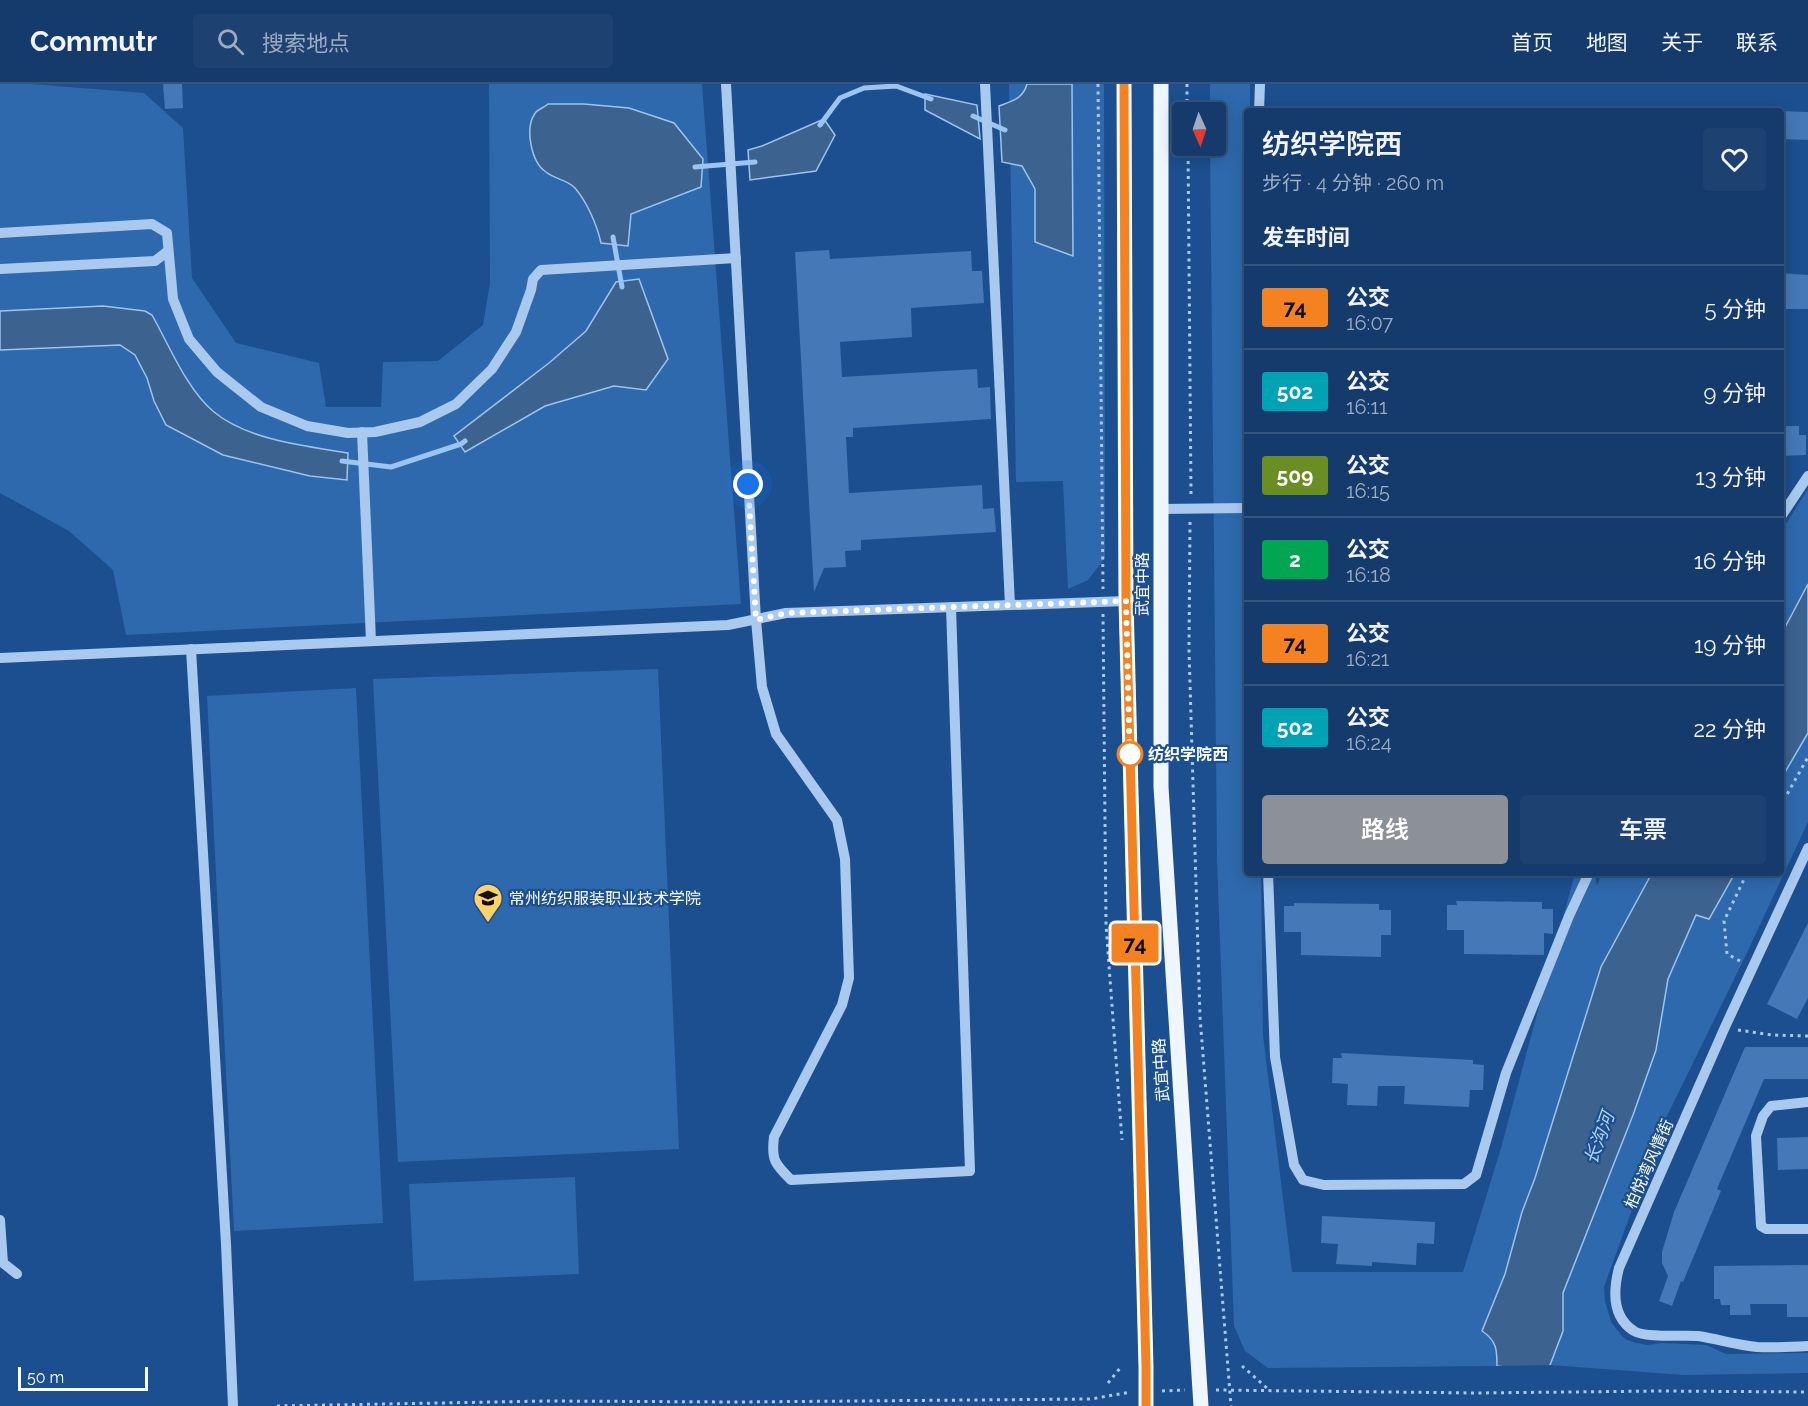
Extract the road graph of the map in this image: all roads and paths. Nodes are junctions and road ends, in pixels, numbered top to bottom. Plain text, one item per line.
1 (726, 84) edge
2 (985, 84) edge
3 (1098, 84) edge
4 (1124, 84) edge
5 (1161, 84) edge
6 (1187, 84) edge
7 (1260, 84) edge
8 (1187, 102) edge
9 (1259, 108) edge
10 (1188, 156) edge
11 (0, 233) edge
12 (168, 252) junction
13 (736, 258) junction
14 (0, 268) edge
15 (363, 432) junction
16 (1808, 476) edge
17 (1244, 508) edge
18 (1160, 509) junction
19 (1191, 509) junction
20 (1784, 512) edge
21 (1126, 601) junction
22 (1103, 602) junction
23 (1010, 605) junction
24 (951, 607) junction
25 (756, 620) junction
26 (371, 641) junction
27 (191, 649) junction
28 (0, 658) edge
29 (1808, 757) edge
30 (1784, 800) edge
31 (1808, 848) edge
32 (1268, 876) edge
33 (1588, 876) edge
34 (1746, 876) edge
35 (1752, 968) junction
36 (1725, 1028) junction
37 (1808, 1036) edge
38 (1808, 1102) edge
39 (1123, 1147) dead end
40 (0, 1220) edge
41 (1808, 1229) edge
42 (17, 1274) dead end
43 (1808, 1346) edge
44 (1242, 1366) dead end
45 (1121, 1367) dead end
46 (1108, 1383) dead end
47 (1199, 1390) junction
48 (1230, 1390) junction
49 (1270, 1391) junction
50 (1808, 1392) edge
51 (1146, 1399) edge
52 (232, 1406) edge
53 (277, 1406) edge
54 (1201, 1406) edge
55 (1231, 1406) edge

1 - 13 street
2 - 23 street
3 - 22 path
4 - 21 main road, 武宜中路
5 - 18 main road, 武宜中路
6 - 8 path
7 - 9 street
10 - 19 path
11 - 12 street
12 - 14 street
12 - 15 street
13 - 15 street
13 - 25 street
15 - 26 street
16 - 20 street
17 - 19 street
18 - 19 street
18 - 47 main road, 武宜中路
19 - 48 path
21 - 22 street
21 - 51 main road, 武宜中路
22 - 23 street
22 - 39 path
23 - 24 street
24 - 25 street
24 - 25 street
25 - 26 street
26 - 27 street
27 - 28 street
27 - 52 street
29 - 30 path
31 - 35 street, 柏悦湾风情街
32 - 33 street
34 - 35 path
35 - 36 street, 柏悦湾风情街
36 - 37 path
36 - 43 street, 柏悦湾风情街
38 - 41 street
40 - 42 street
44 - 49 path
45 - 46 path
47 - 48 path
47 - 51 path
47 - 54 main road, 武宜中路
48 - 49 path
48 - 55 path
49 - 50 path
51 - 53 path

